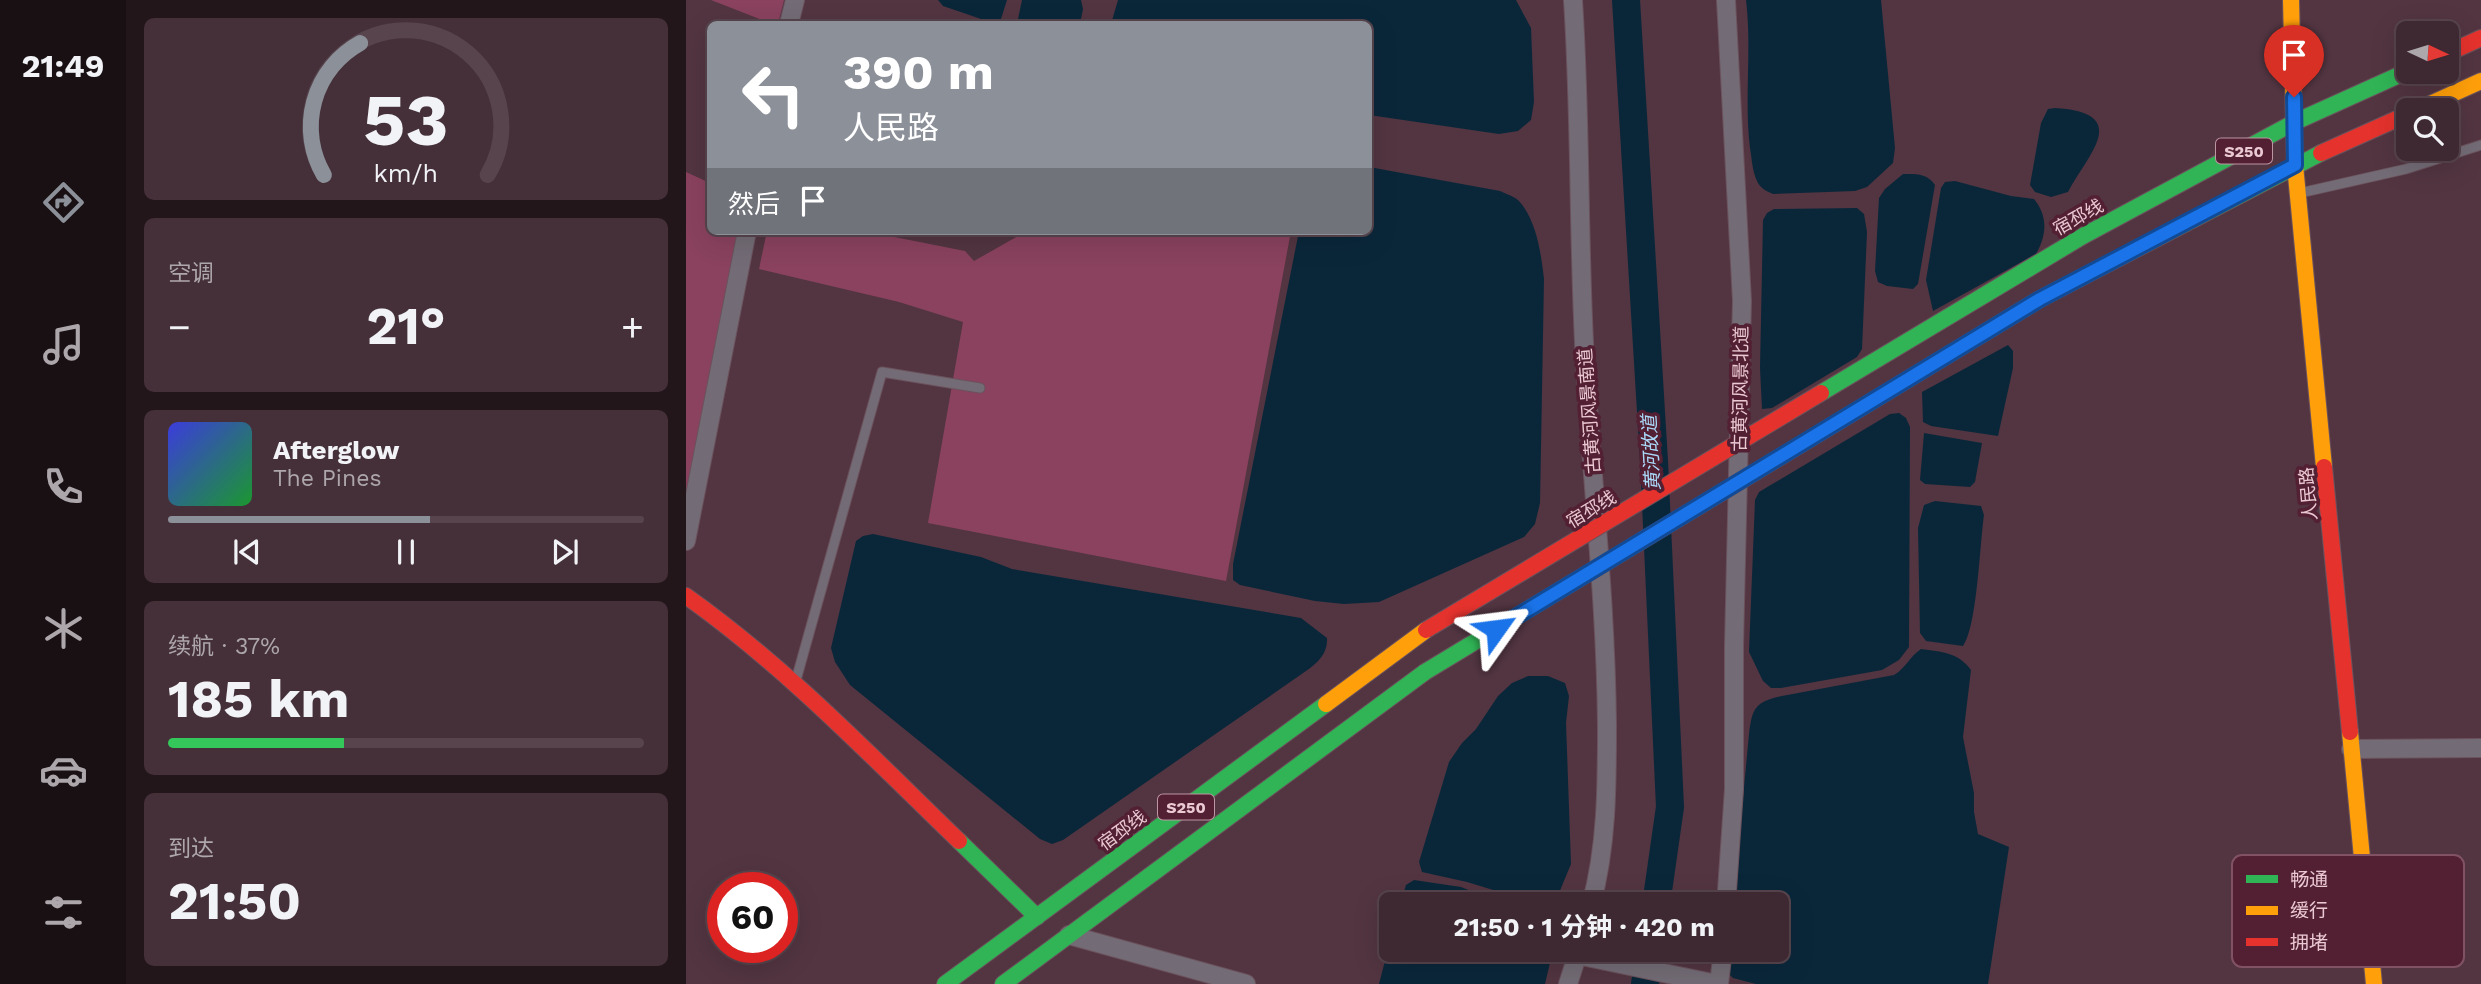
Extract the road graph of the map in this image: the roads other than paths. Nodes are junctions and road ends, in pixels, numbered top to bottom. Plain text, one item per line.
1 (795, 0) edge
2 (1573, 0) edge
3 (1726, 0) edge
4 (2291, 0) edge
5 (790, 21) edge
6 (2481, 38) edge
7 (2459, 48) edge
8 (2396, 76) edge
9 (2481, 81) edge
10 (2443, 98) edge
11 (2396, 119) edge
12 (2295, 122) junction
13 (2481, 145) edge
14 (2295, 165) junction
15 (2298, 194) junction
16 (746, 235) edge
17 (980, 388) dead end
18 (686, 541) edge
19 (686, 596) edge
20 (795, 682) junction
21 (2481, 748) edge
22 (2351, 749) junction
23 (2361, 855) edge
24 (1595, 892) edge
25 (1727, 892) edge
26 (1037, 916) junction
27 (1069, 935) junction
28 (1578, 962) edge
29 (1618, 962) edge
30 (1720, 962) edge
31 (1714, 983) edge
32 (945, 984) edge
33 (1003, 984) edge
34 (1246, 984) edge
35 (1568, 984) edge

1 - 5 street
2 - 24 street, 古黄河风景南道
3 - 25 street, 古黄河风景北道
4 - 12 main road, 人民路
6 - 7 main road
8 - 12 main road, 宿邳线 / S250
9 - 10 main road
11 - 14 main road, S250
12 - 14 main road, 人民路
12 - 26 main road, 宿邳线 / S250, bridge
13 - 15 lane
14 - 15 main road, 人民路
14 - 27 main road, S250, bridge
15 - 22 main road, 人民路
16 - 18 street
17 - 20 lane
19 - 20 main road
20 - 26 main road
21 - 22 street
22 - 23 main road, 人民路
26 - 32 main road, 宿邳线 / S250
27 - 33 main road, S250
27 - 34 street
28 - 35 street
29 - 31 street
30 - 31 street

